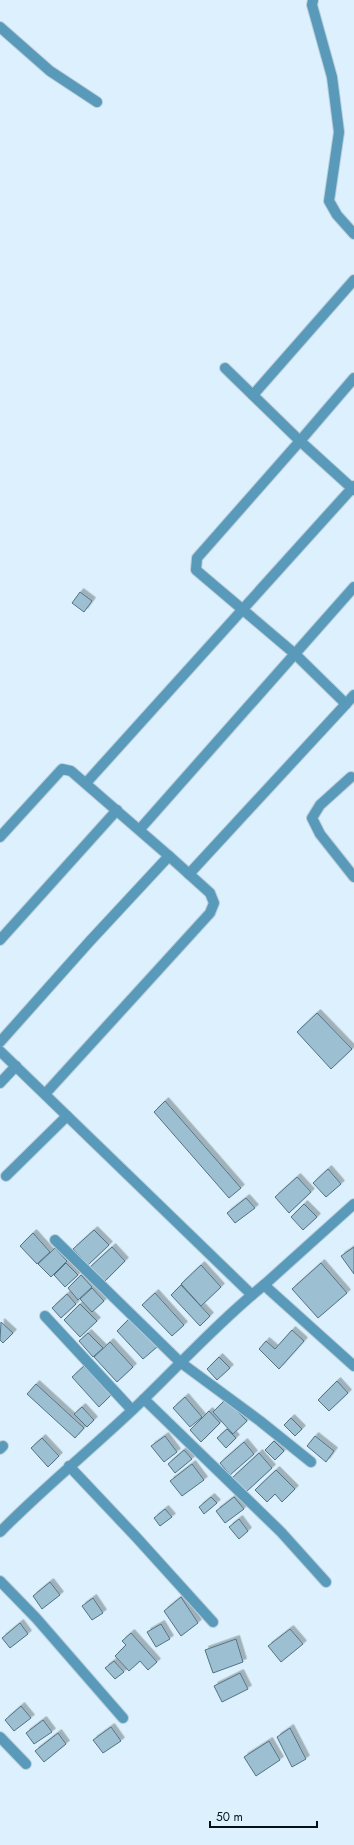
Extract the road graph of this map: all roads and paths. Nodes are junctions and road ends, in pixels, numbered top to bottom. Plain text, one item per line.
1 (313, 0) edge
2 (0, 27) edge
3 (97, 102) dead end
4 (354, 234) edge
5 (354, 280) edge
6 (225, 368) dead end
7 (354, 378) edge
8 (253, 395) junction
9 (300, 441) junction
10 (353, 488) edge
11 (354, 588) edge
12 (241, 609) junction
13 (294, 654) junction
14 (354, 696) edge
15 (346, 704) junction
16 (351, 777) dead end
17 (86, 783) junction
18 (118, 810) junction
19 (140, 829) junction
20 (0, 837) edge
21 (169, 856) junction
22 (189, 874) junction
23 (354, 877) edge
24 (0, 940) edge
25 (0, 1042) edge
26 (0, 1051) edge
27 (16, 1066) junction
28 (0, 1083) edge
29 (45, 1094) junction
30 (67, 1116) junction
31 (6, 1176) dead end
32 (354, 1204) edge
33 (55, 1240) dead end
34 (264, 1285) junction
35 (252, 1295) junction
36 (45, 1316) dead end
37 (180, 1362) junction
38 (354, 1366) edge
39 (144, 1399) junction
40 (132, 1410) junction
41 (311, 1462) dead end
42 (69, 1466) junction
43 (0, 1532) edge
44 (0, 1581) edge
45 (326, 1582) dead end
46 (213, 1622) dead end
47 (124, 1718) dead end
48 (0, 1737) edge
49 (26, 1764) dead end

1 - 4 street
2 - 3 street
5 - 8 street
6 - 8 street
7 - 9 street
8 - 9 street
9 - 10 street
9 - 12 street
10 - 12 street
11 - 13 street
12 - 13 street
12 - 17 street
13 - 15 street
13 - 19 street
14 - 15 street
15 - 22 street
16 - 23 street
17 - 18 street
17 - 20 street
18 - 19 street
18 - 24 street
19 - 21 street
21 - 22 street
21 - 25 street
22 - 29 street
26 - 27 street
27 - 28 street
27 - 29 street
29 - 30 street
30 - 31 street
30 - 35 street
32 - 34 street
33 - 37 street
34 - 35 street
34 - 38 street
35 - 37 street
36 - 40 street
37 - 39 street
37 - 41 street
39 - 40 street
39 - 45 street
40 - 42 street
42 - 43 street
42 - 46 street
44 - 47 street
48 - 49 street

